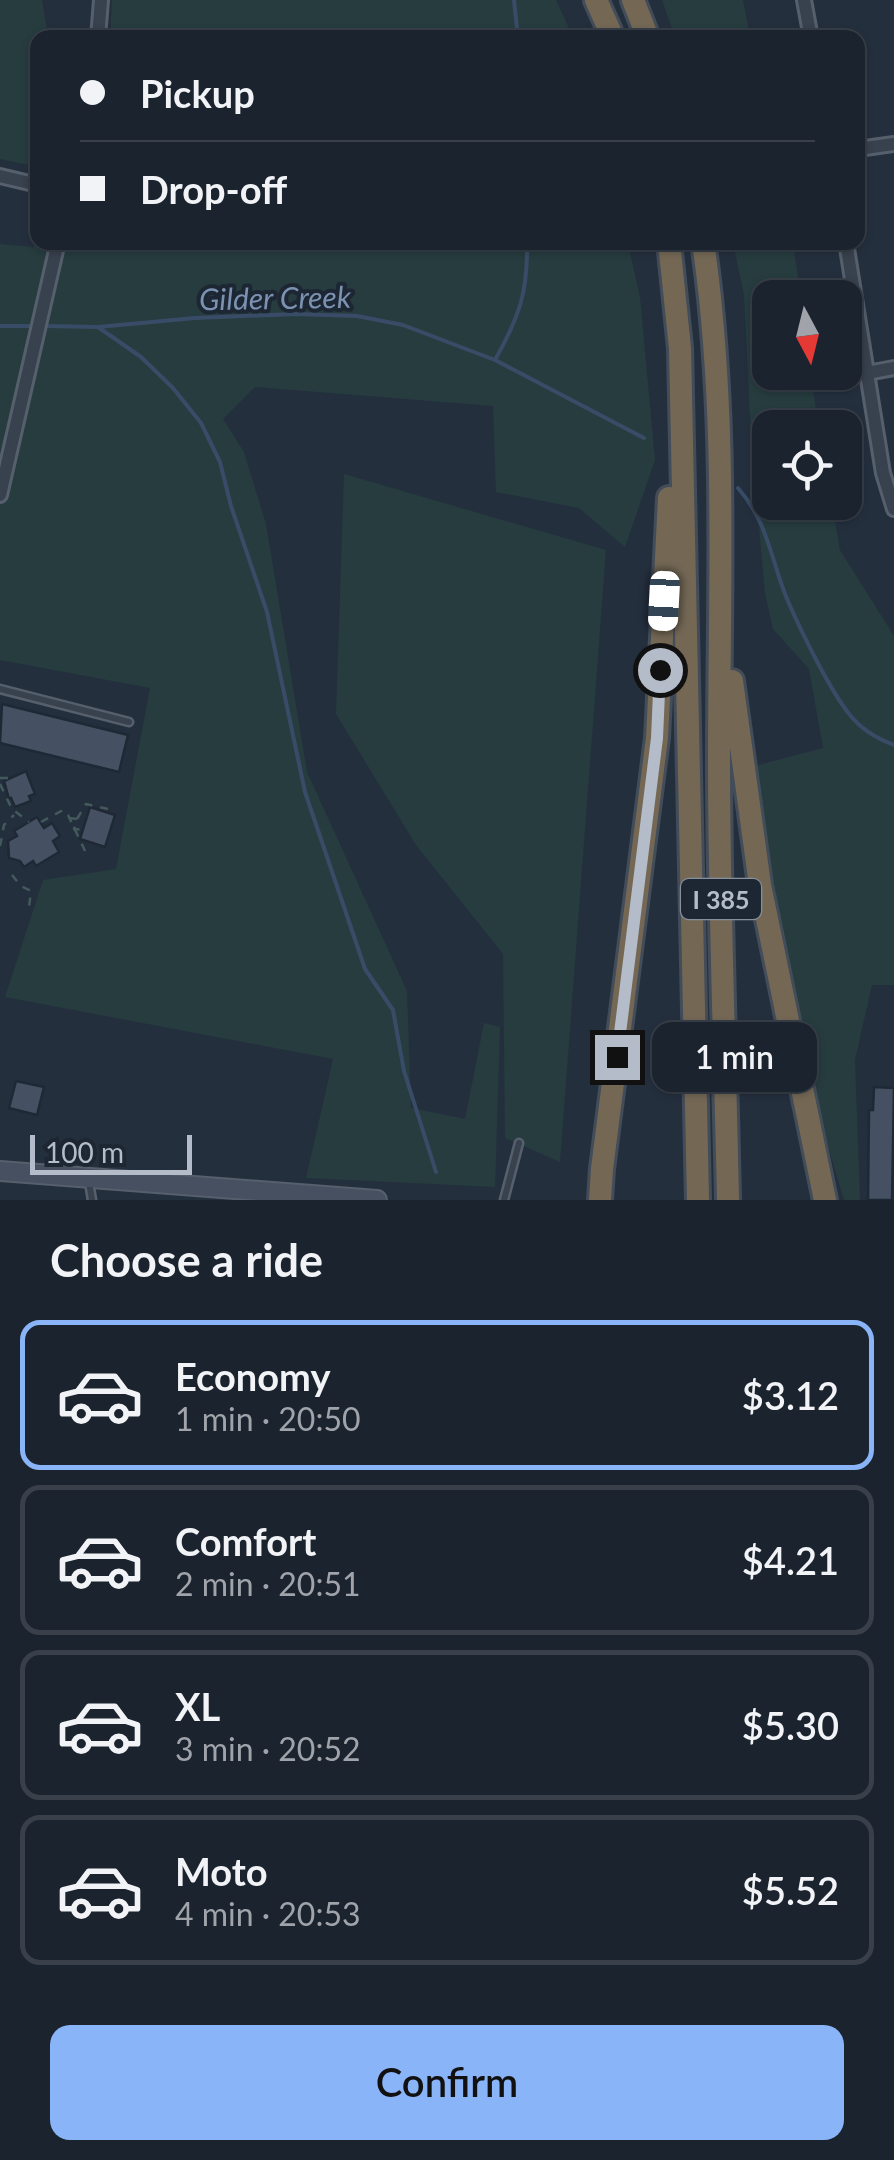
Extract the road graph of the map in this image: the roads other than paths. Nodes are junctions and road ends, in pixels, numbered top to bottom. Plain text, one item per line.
1 (101, 0) edge
2 (596, 0) edge
3 (633, 0) edge
4 (804, 0) edge
5 (99, 30) edge
6 (609, 30) edge
7 (645, 30) edge
8 (810, 30) edge
9 (894, 144) edge
10 (865, 148) edge
11 (0, 176) edge
12 (30, 183) edge
13 (56, 250) edge
14 (670, 250) edge
15 (704, 250) edge
16 (847, 250) edge
17 (894, 368) edge
18 (680, 370) junction
19 (867, 373) junction
20 (0, 494) edge
21 (894, 508) edge
22 (721, 598) junction
23 (0, 689) edge
24 (128, 722) dead end
25 (520, 1143) dead end
26 (0, 1171) edge
27 (88, 1178) junction
28 (92, 1200) edge
29 (377, 1200) edge
30 (504, 1200) edge
31 (600, 1200) edge
32 (698, 1200) edge
33 (728, 1200) edge
34 (825, 1200) edge

1 - 5 street
2 - 6 highway
3 - 7 highway
4 - 8 street
9 - 10 street
11 - 12 street
13 - 20 street
14 - 18 highway, I 385
15 - 22 highway, I 385
16 - 19 street
17 - 19 street
18 - 31 highway
18 - 32 highway, I 385
19 - 21 street
22 - 33 highway, I 385
22 - 34 highway
23 - 24 lane
25 - 30 lane
26 - 27 main road
27 - 28 lane
27 - 29 main road

